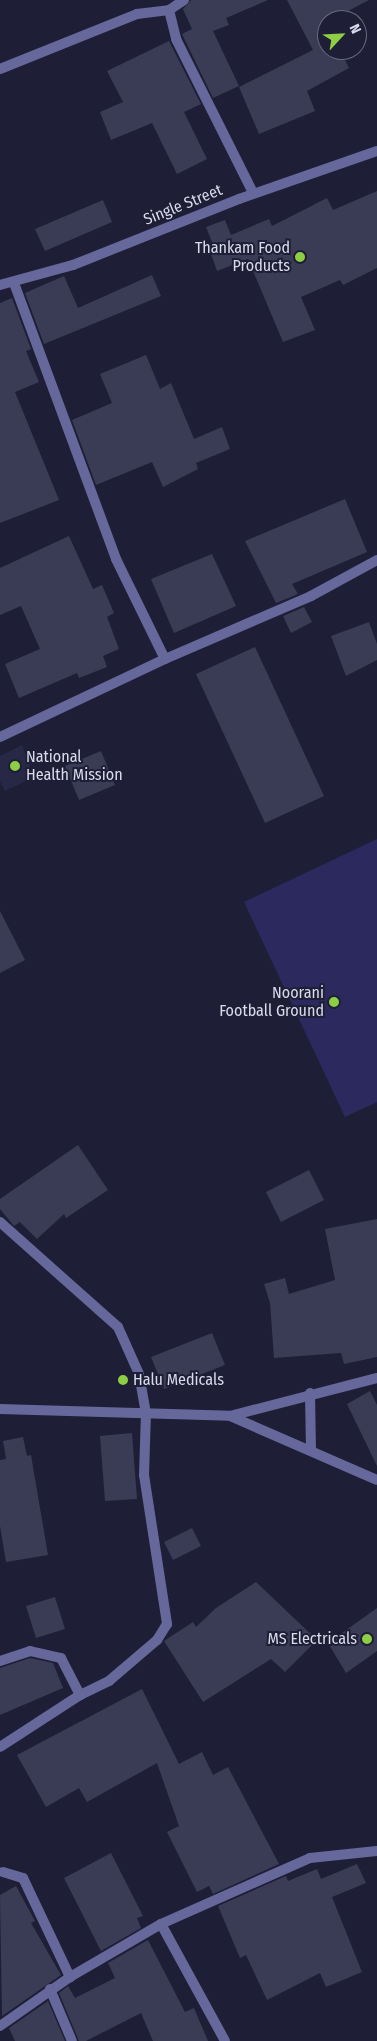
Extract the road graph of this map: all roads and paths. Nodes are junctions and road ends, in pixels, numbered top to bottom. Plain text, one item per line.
1 (184, 0) edge
2 (169, 10) junction
3 (0, 69) edge
4 (377, 151) edge
5 (254, 194) junction
6 (14, 283) junction
7 (0, 285) edge
8 (377, 560) edge
9 (165, 659) junction
10 (0, 737) edge
11 (0, 1222) edge
12 (377, 1378) edge
13 (310, 1393) junction
14 (0, 1409) edge
15 (146, 1412) junction
16 (230, 1416) junction
17 (311, 1450) junction
18 (377, 1480) edge
19 (0, 1661) edge
20 (80, 1695) junction
21 (0, 1747) edge
22 (377, 1850) edge
23 (1, 1872) edge
24 (162, 1924) junction
25 (70, 1977) junction
26 (50, 1989) junction
27 (0, 2026) edge
28 (72, 2041) edge
29 (225, 2041) edge

1 - 2 street
2 - 3 street
2 - 5 street
4 - 5 street, Single Street
5 - 6 street, Single Street
6 - 7 street, Single Street
6 - 9 street
8 - 9 street
9 - 10 street
11 - 15 street
12 - 13 street
13 - 16 street
13 - 17 street
14 - 15 street
15 - 16 street
15 - 20 street
16 - 17 street
17 - 18 street
19 - 20 street
20 - 21 street
22 - 24 street
23 - 25 street
24 - 25 street
24 - 29 street
25 - 26 street
26 - 27 street
26 - 28 street

